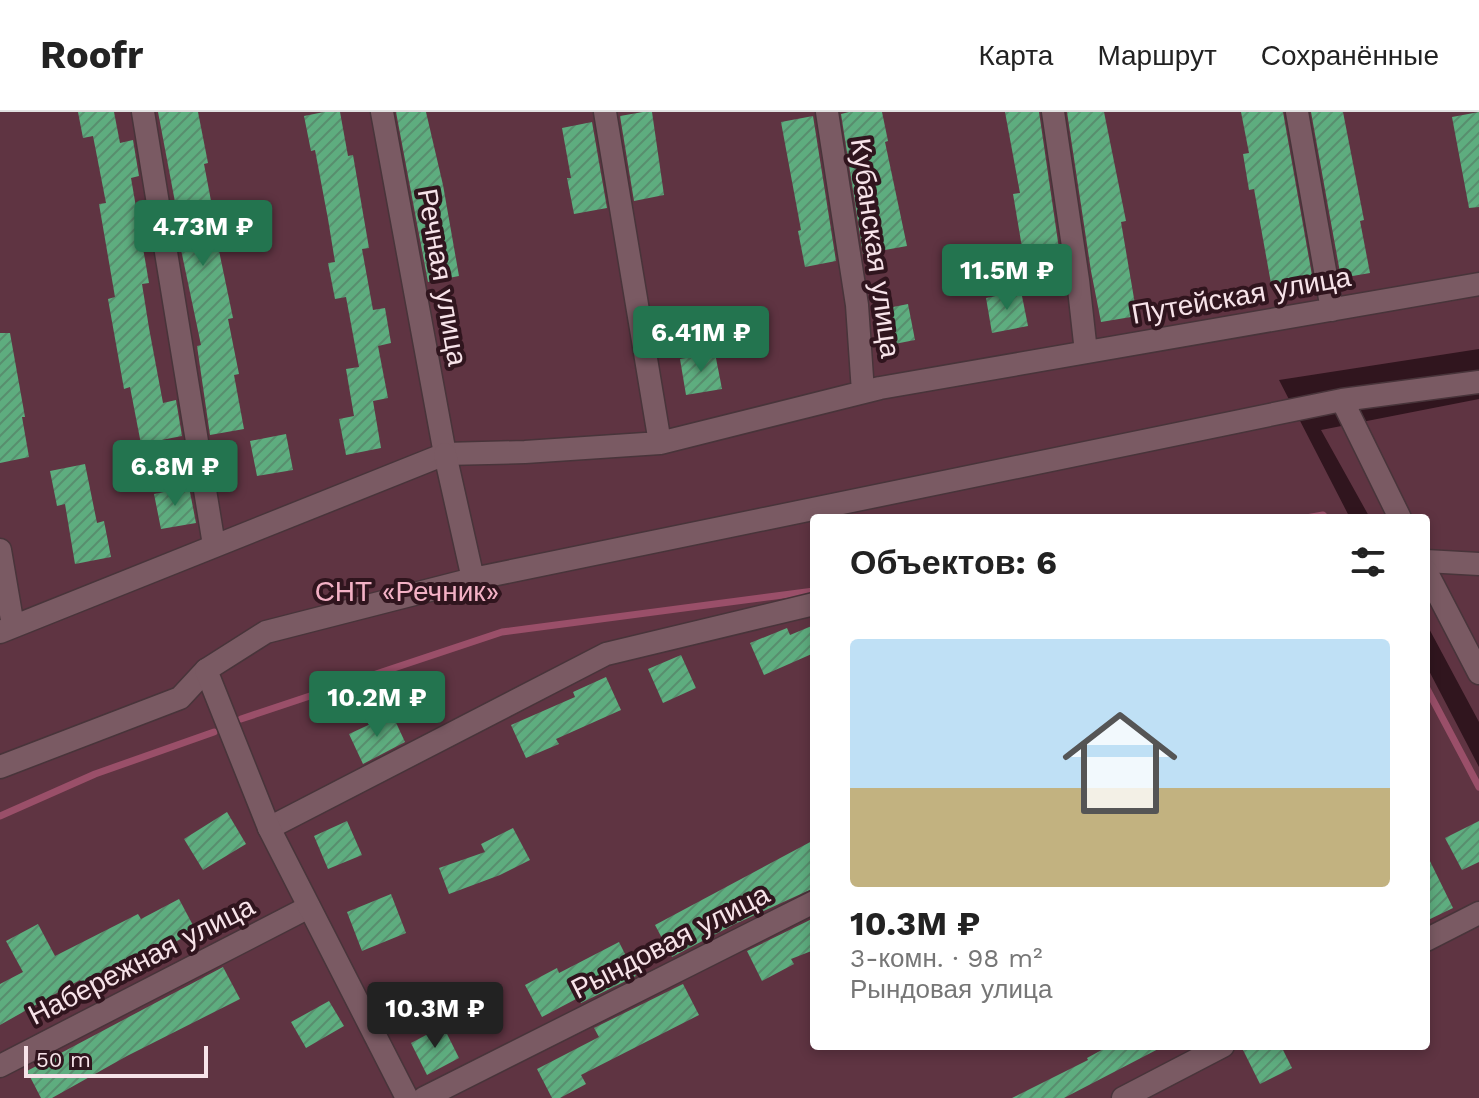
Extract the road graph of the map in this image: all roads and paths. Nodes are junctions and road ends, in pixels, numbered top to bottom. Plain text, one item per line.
1 (143, 112) edge
2 (382, 112) edge
3 (605, 112) edge
4 (827, 112) edge
5 (1053, 112) edge
6 (1297, 112) edge
7 (1479, 284) edge
8 (1332, 310) junction
9 (1086, 352) junction
10 (1479, 382) edge
11 (863, 392) junction
12 (1342, 400) junction
13 (660, 443) junction
14 (445, 454) junction
15 (1398, 514) edge
16 (214, 545) junction
17 (0, 550) edge
18 (1430, 561) edge
19 (1479, 564) edge
20 (473, 579) junction
21 (1430, 587) edge
22 (810, 605) edge
23 (7, 629) edge
24 (206, 670) junction
25 (1479, 673) edge
26 (0, 767) edge
27 (269, 828) junction
28 (810, 904) edge
29 (309, 907) junction
30 (1479, 913) edge
31 (1430, 938) edge
32 (1215, 1050) edge
33 (0, 1066) edge
34 (407, 1098) edge
35 (424, 1098) edge
36 (1123, 1098) edge

1 - 16 street
2 - 14 street, Речная улица
3 - 13 street
4 - 11 street, Кубанская улица
5 - 9 street
6 - 8 street
7 - 8 street, Путейская улица
8 - 9 street, Путейская улица
9 - 11 street, Путейская улица
10 - 12 street
11 - 13 street, Путейская улица
12 - 15 street
12 - 20 street
13 - 14 street, Путейская улица
14 - 16 street, Путейская улица
14 - 20 street, Речная улица
16 - 23 street, Путейская улица
17 - 23 street
18 - 19 street
20 - 24 street
21 - 25 street
22 - 27 street
24 - 26 street
24 - 27 street
27 - 29 street
28 - 35 street, Рындовая улица
29 - 33 street, Набережная улица
29 - 34 street
30 - 31 street
32 - 36 street

